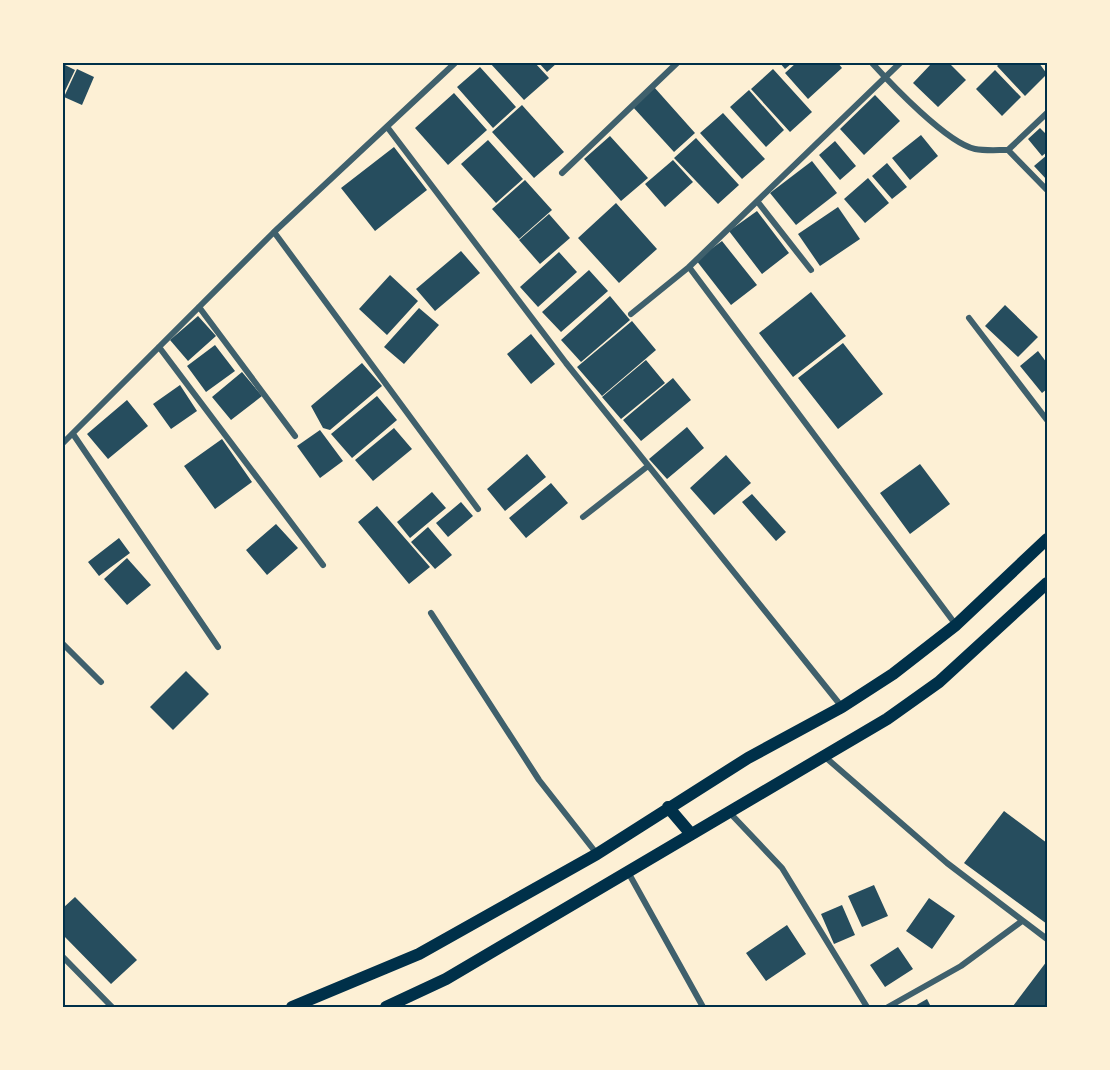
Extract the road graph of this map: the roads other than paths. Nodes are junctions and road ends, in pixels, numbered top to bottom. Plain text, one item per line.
1 (455, 63) edge
2 (677, 63) edge
3 (872, 63) edge
4 (900, 63) edge
5 (885, 78) junction
6 (1047, 113) edge
7 (388, 128) junction
8 (1008, 150) junction
9 (562, 173) dead end
10 (1047, 190) edge
11 (757, 201) junction
12 (274, 232) junction
13 (689, 267) junction
14 (811, 270) dead end
15 (200, 307) junction
16 (631, 314) dead end
17 (969, 318) dead end
18 (159, 347) junction
19 (1047, 420) edge
20 (73, 434) junction
21 (294, 436) dead end
22 (63, 443) edge
23 (648, 466) junction
24 (478, 509) dead end
25 (583, 517) dead end
26 (1047, 539) edge
27 (323, 565) dead end
28 (1047, 583) edge
29 (431, 613) dead end
30 (956, 625) junction
31 (63, 644) edge
32 (218, 647) dead end
33 (101, 682) dead end
34 (842, 707) junction
35 (824, 756) junction
36 (668, 807) junction
37 (728, 811) junction
38 (691, 834) junction
39 (597, 854) junction
40 (628, 871) junction
41 (1022, 921) junction
42 (1047, 939) edge
43 (63, 957) edge
44 (112, 1007) edge
45 (292, 1007) edge
46 (386, 1007) edge
47 (703, 1007) edge
48 (867, 1007) edge
49 (888, 1007) edge

1 - 7 street
2 - 9 street
3 - 5 street
4 - 5 street
5 - 8 street
5 - 11 street
6 - 8 street
7 - 12 street
7 - 23 street
8 - 10 street
11 - 13 street
11 - 14 street
12 - 15 street
12 - 24 street
13 - 16 street
13 - 30 street
15 - 18 street
15 - 21 street
17 - 19 street
18 - 20 street
18 - 27 street
20 - 22 street
20 - 32 street
23 - 25 street
23 - 34 street
26 - 30 main road
28 - 35 main road
29 - 39 street
30 - 34 main road
31 - 33 street
34 - 36 main road
35 - 37 main road
35 - 41 street
36 - 38 main road
36 - 39 main road
37 - 38 main road
37 - 48 street
38 - 40 main road
39 - 45 main road
40 - 46 main road
40 - 47 street
41 - 42 street
41 - 49 street
43 - 44 street

